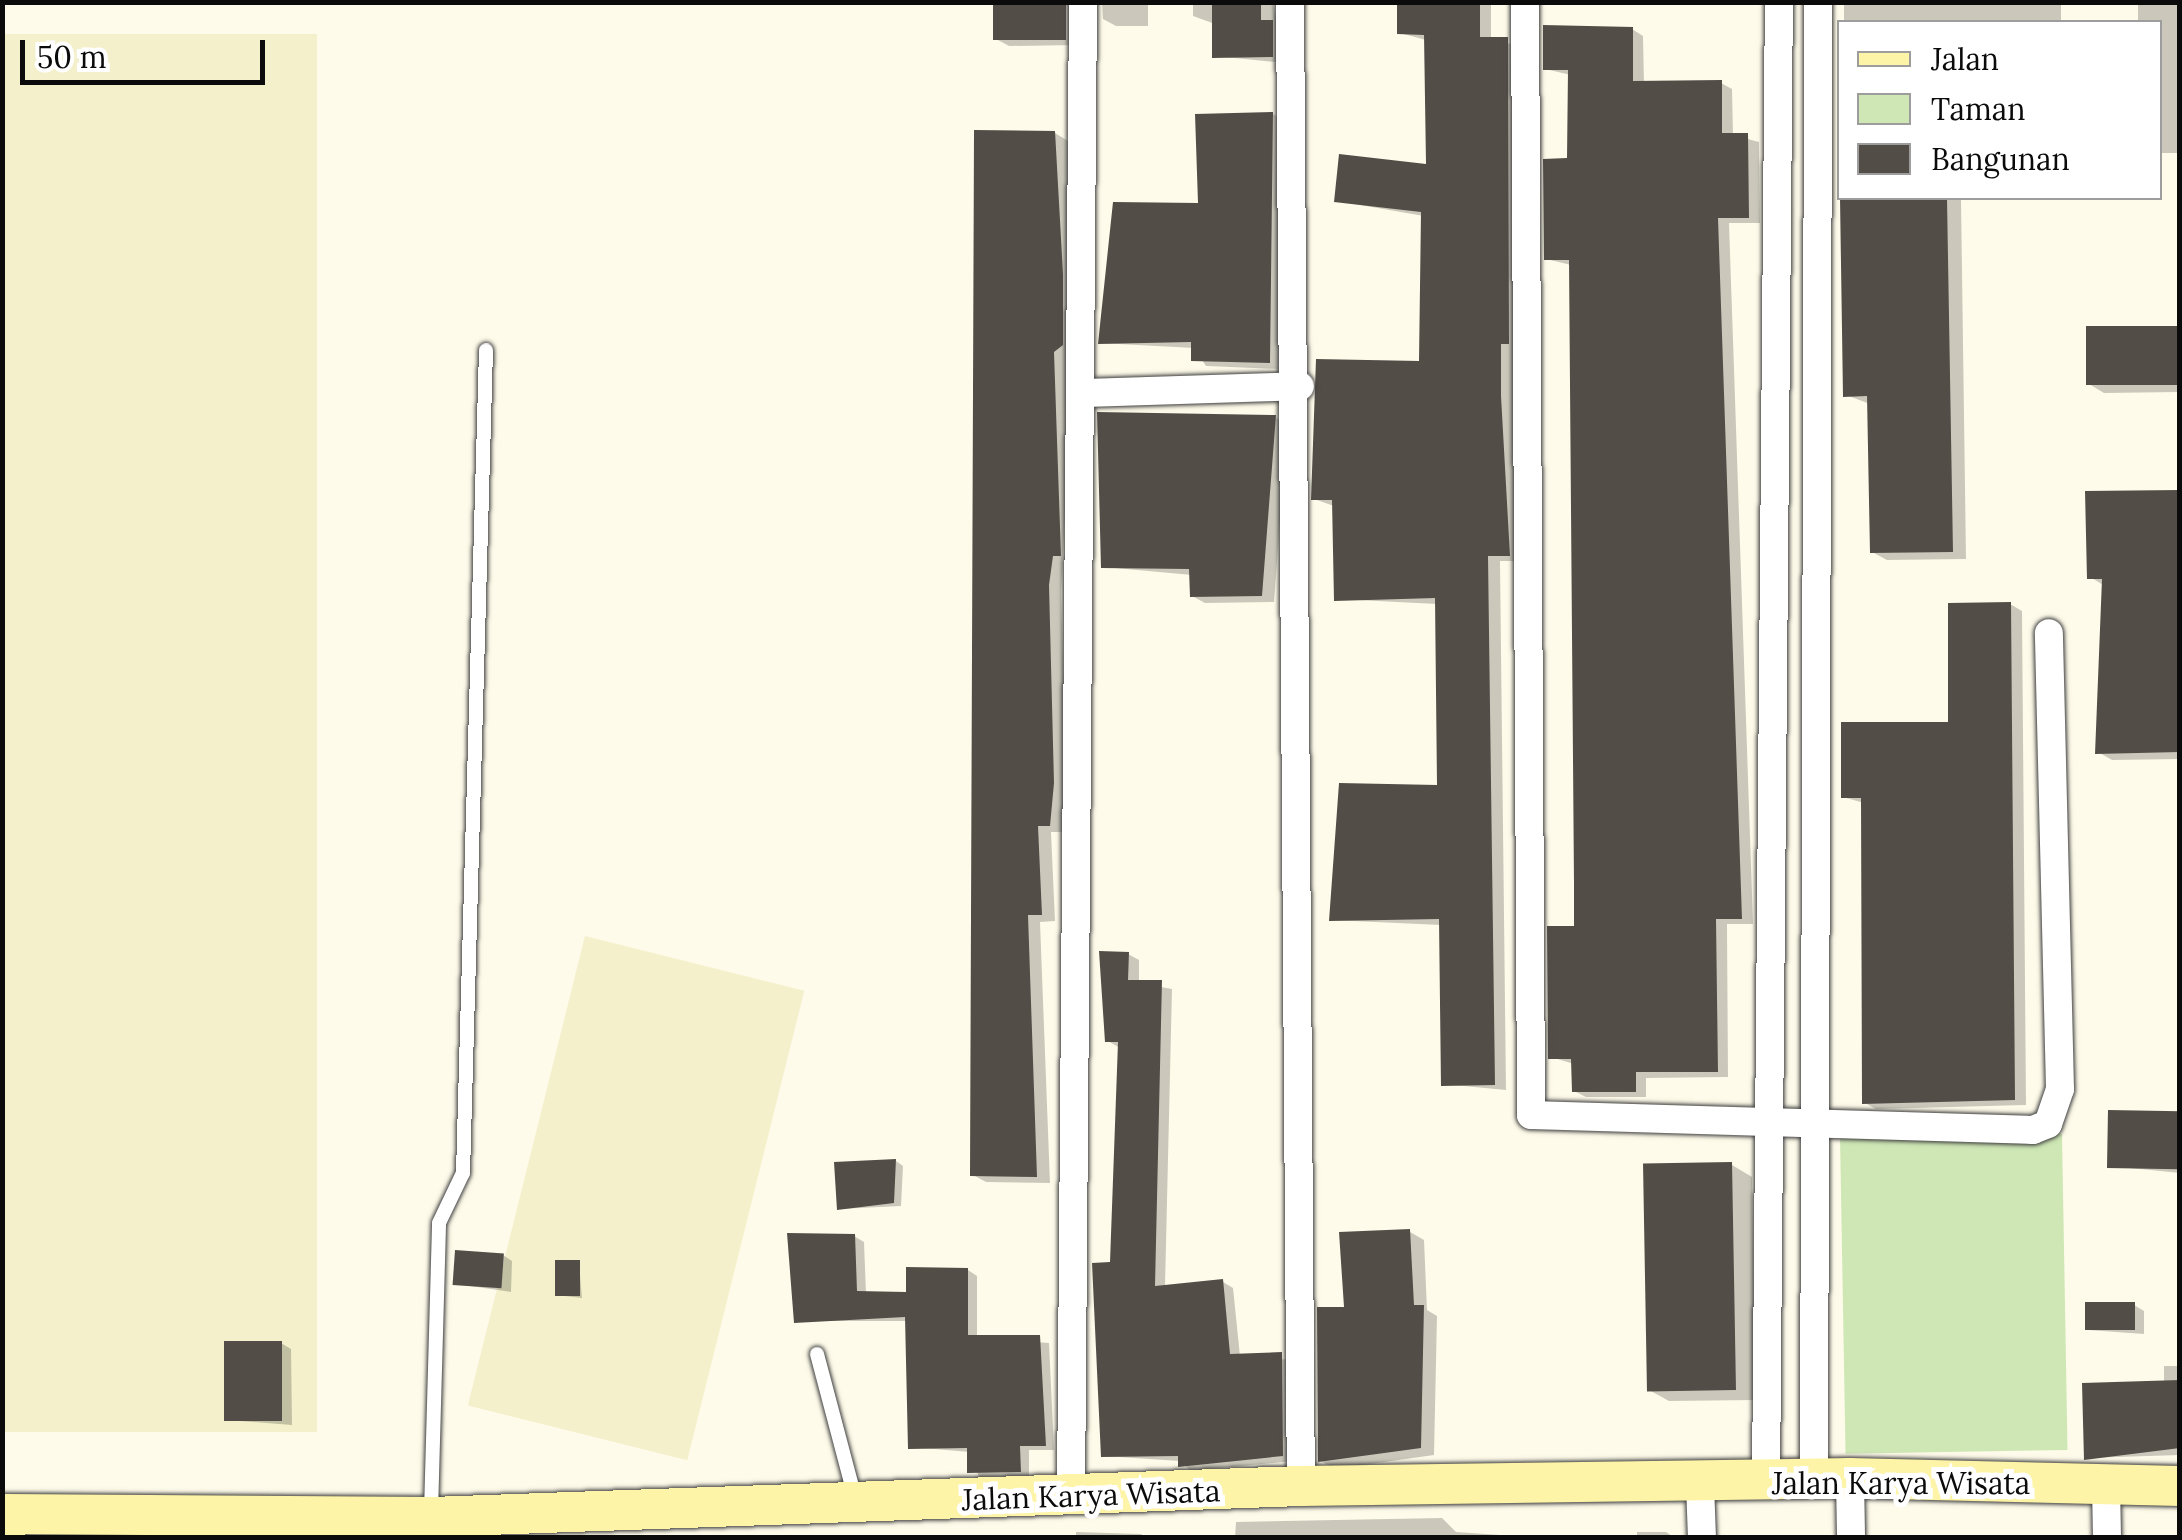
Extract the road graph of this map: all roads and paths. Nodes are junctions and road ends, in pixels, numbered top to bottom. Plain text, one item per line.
1 (1083, 2) edge
2 (1290, 2) edge
3 (1525, 2) edge
4 (1779, 2) edge
5 (1818, 2) edge
6 (486, 350) dead end
7 (1300, 386) junction
8 (1083, 393) junction
9 (2050, 633) dead end
10 (1764, 1117) junction
11 (1820, 1119) junction
12 (817, 1354) dead end
13 (1832, 1479) junction
14 (1766, 1481) junction
15 (1691, 1485) junction
16 (2106, 1485) junction
17 (1300, 1486) junction
18 (2180, 1486) edge
19 (1072, 1496) junction
20 (856, 1503) junction
21 (430, 1517) junction
22 (4, 1522) edge
23 (1685, 1538) edge
24 (1702, 1538) edge
25 (1851, 1538) edge
26 (2106, 1538) edge

1 - 8 street
2 - 7 street
3 - 10 street
4 - 10 street
5 - 11 street
6 - 21 lane
7 - 8 street
7 - 17 street
8 - 19 street
9 - 11 street
10 - 11 street
10 - 14 street
11 - 13 street
12 - 20 lane
13 - 14 street, Jalan Karya Wisata
13 - 16 street, Jalan Karya Wisata
13 - 25 street
14 - 15 street, Jalan Karya Wisata
15 - 17 street, Jalan Karya Wisata
15 - 23 street
15 - 24 street
16 - 18 street, Jalan Karya Wisata
16 - 26 street
17 - 19 street, Jalan Karya Wisata
19 - 20 street, Jalan Karya Wisata
20 - 21 street, Jalan Karya Wisata
21 - 22 street, Jalan Karya Wisata

